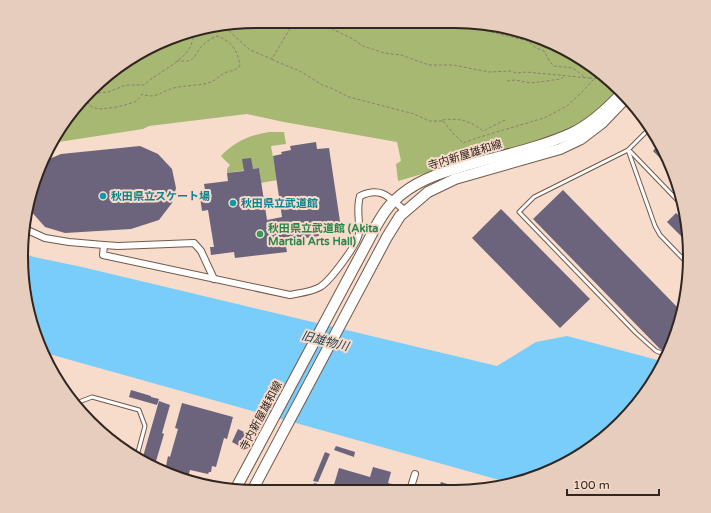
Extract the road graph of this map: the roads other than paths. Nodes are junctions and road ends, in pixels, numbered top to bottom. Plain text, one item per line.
1 (618, 97) edge
2 (623, 102) edge
3 (646, 132) edge
4 (628, 150) junction
5 (676, 200) edge
6 (394, 201) junction
7 (405, 211) junction
8 (29, 231) edge
9 (104, 245) junction
10 (683, 259) edge
11 (214, 279) junction
12 (662, 353) edge
13 (80, 402) edge
14 (138, 451) edge
15 (415, 474) dead end
16 (238, 484) edge
17 (255, 485) edge
18 (412, 485) edge

1 - 6 main road, 寺内新屋雄和線
2 - 7 main road, 寺内新屋雄和線
3 - 4 lane
4 - 5 lane
4 - 10 lane
4 - 12 lane
6 - 7 street
6 - 11 street
6 - 16 main road, 寺内新屋雄和線
7 - 17 main road, 寺内新屋雄和線
8 - 9 street
9 - 11 street
9 - 11 street
13 - 14 lane
15 - 18 street

